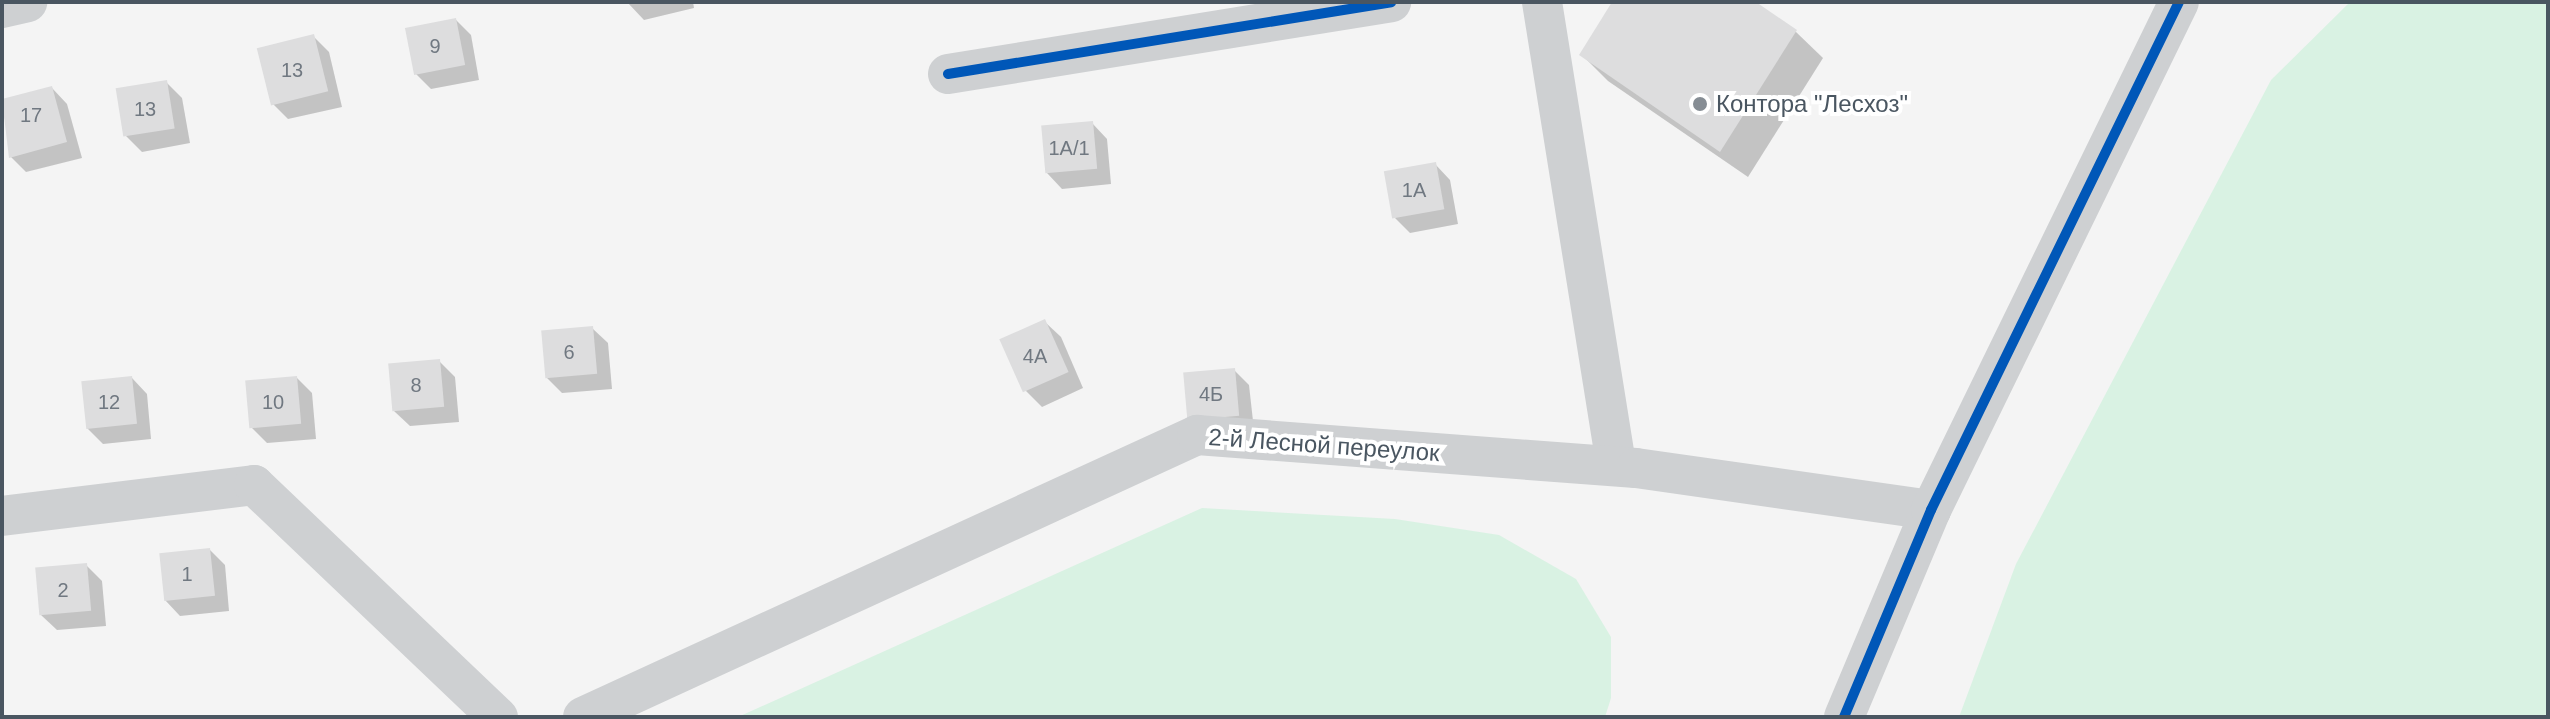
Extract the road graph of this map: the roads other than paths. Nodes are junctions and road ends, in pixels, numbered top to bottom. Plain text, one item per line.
1 (27, 2) edge
2 (1391, 2) edge
3 (1542, 2) edge
4 (2179, 2) edge
5 (2, 8) edge
6 (948, 74) dead end
7 (1616, 466) junction
8 (1931, 510) junction
9 (2, 516) edge
10 (498, 717) edge
11 (583, 717) edge
12 (1844, 717) edge

1 - 5 street
2 - 6 street
3 - 7 street
4 - 8 street
7 - 8 street, 2-й Лесной переулок
7 - 11 street, 2-й Лесной переулок
8 - 12 street
9 - 10 street

